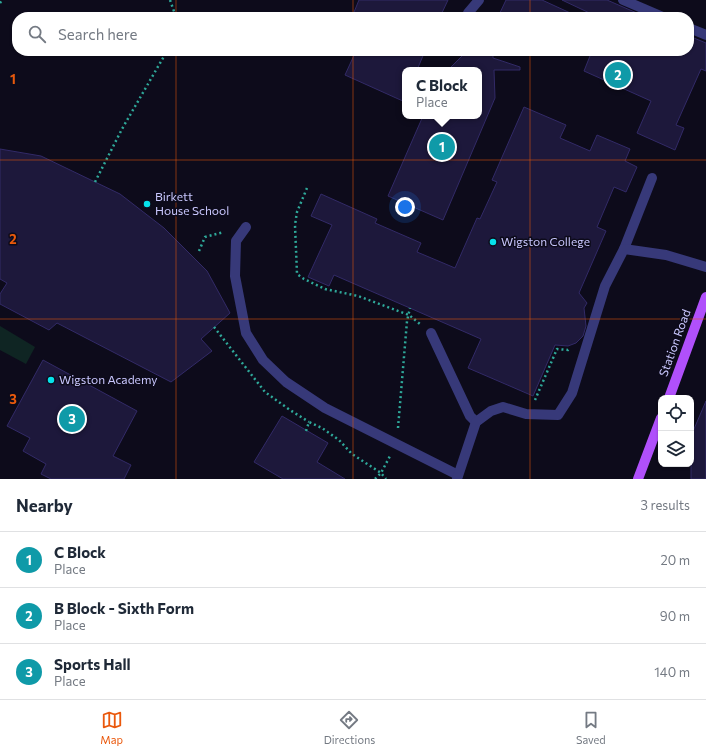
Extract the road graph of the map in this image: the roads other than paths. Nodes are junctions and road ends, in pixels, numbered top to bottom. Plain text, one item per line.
1 (479, 0) edge
2 (623, 0) edge
3 (469, 12) edge
4 (651, 12) edge
5 (694, 30) edge
6 (706, 35) edge
7 (652, 178) dead end
8 (246, 227) road end
9 (624, 249) junction
10 (706, 267) edge
11 (706, 298) edge
12 (431, 333) dead end
13 (670, 395) edge
14 (476, 422) junction
15 (658, 426) edge
16 (458, 477) edge
17 (638, 479) edge

1 - 3 lane
2 - 4 lane
5 - 6 lane
7 - 9 lane
8 - 16 lane
9 - 10 lane
9 - 14 lane
11 - 13 main road, Station Road
12 - 14 lane
14 - 16 lane
15 - 17 main road

